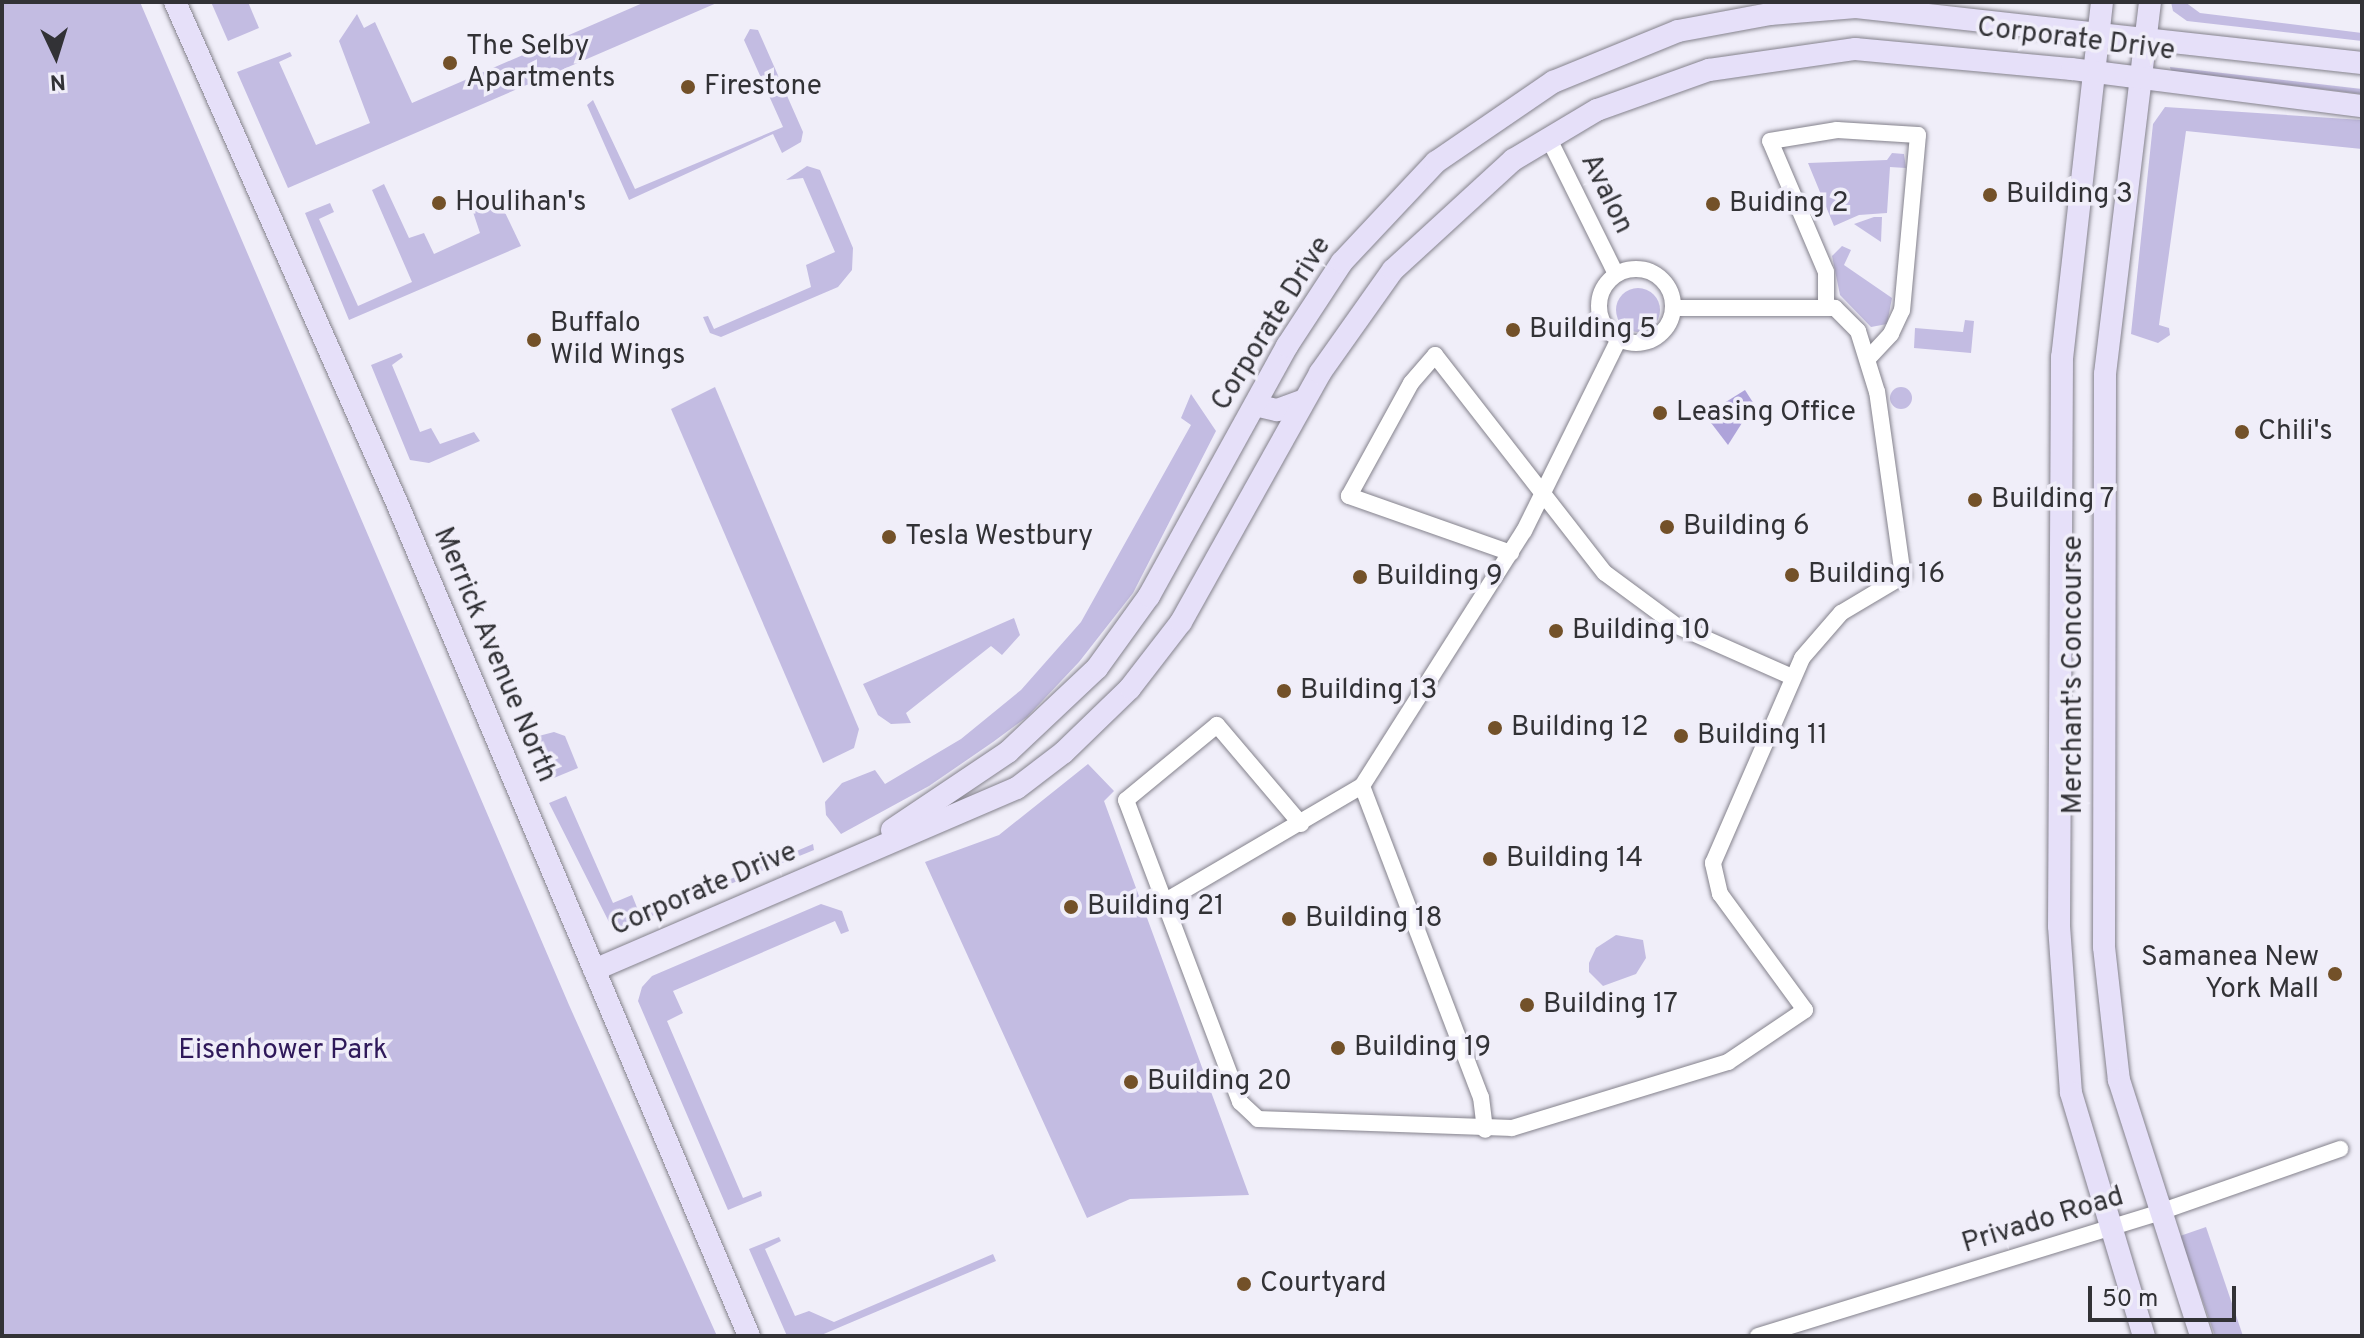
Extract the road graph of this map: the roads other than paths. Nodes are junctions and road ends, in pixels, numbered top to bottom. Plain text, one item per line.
1 (175, 2) edge
2 (2102, 2) edge
3 (2150, 2) edge
4 (2099, 31) junction
5 (2146, 36) junction
6 (2362, 63) edge
7 (2095, 73) junction
8 (2140, 79) junction
9 (2362, 106) edge
10 (1548, 137) junction
11 (1616, 274) junction
12 (1826, 306) junction
13 (1674, 308) junction
14 (1619, 339) junction
15 (1869, 358) junction
16 (1304, 400) junction
17 (1255, 405) junction
18 (1544, 492) junction
19 (1511, 553) junction
20 (1792, 677) junction
21 (1362, 786) junction
22 (1301, 824) junction
23 (837, 865) junction
24 (1164, 902) junction
25 (594, 970) junction
26 (1485, 1130) junction
27 (2340, 1149) dead end
28 (2160, 1212) junction
29 (2110, 1227) junction
30 (749, 1336) edge
31 (1758, 1336) edge
32 (2144, 1336) edge
33 (2201, 1336) edge

1 - 25 main road, Merrick Avenue North
2 - 4 main road, Merchant's Concourse
3 - 5 main road, Merchant's Concourse
4 - 5 main road, Corporate Drive
4 - 7 main road, Merchant's Concourse
4 - 17 main road, Corporate Drive
5 - 6 main road, Corporate Drive
5 - 8 main road, Merchant's Concourse
7 - 8 main road, Corporate Drive
7 - 10 main road, Corporate Drive
7 - 29 main road, Merchant's Concourse
8 - 9 main road, Corporate Drive
8 - 28 main road, Merchant's Concourse
10 - 11 street, Avalon
10 - 16 main road, Corporate Drive
11 - 13 street
11 - 14 street
12 - 13 street
12 - 15 street
12 - 15 street
13 - 14 street
14 - 18 street
15 - 20 street
16 - 17 main road
16 - 23 main road, Corporate Drive
17 - 23 main road, Corporate Drive
18 - 19 street
18 - 19 street
18 - 20 street
19 - 21 street
20 - 26 street
21 - 22 street
21 - 26 street
22 - 24 street
22 - 24 street
23 - 25 main road, Corporate Drive
24 - 26 street
25 - 30 main road, Merrick Avenue North
27 - 28 street, Privado Road
28 - 29 street, Privado Road
28 - 33 main road, Merchant's Concourse
29 - 31 street, Privado Road
29 - 32 main road, Merchant's Concourse

